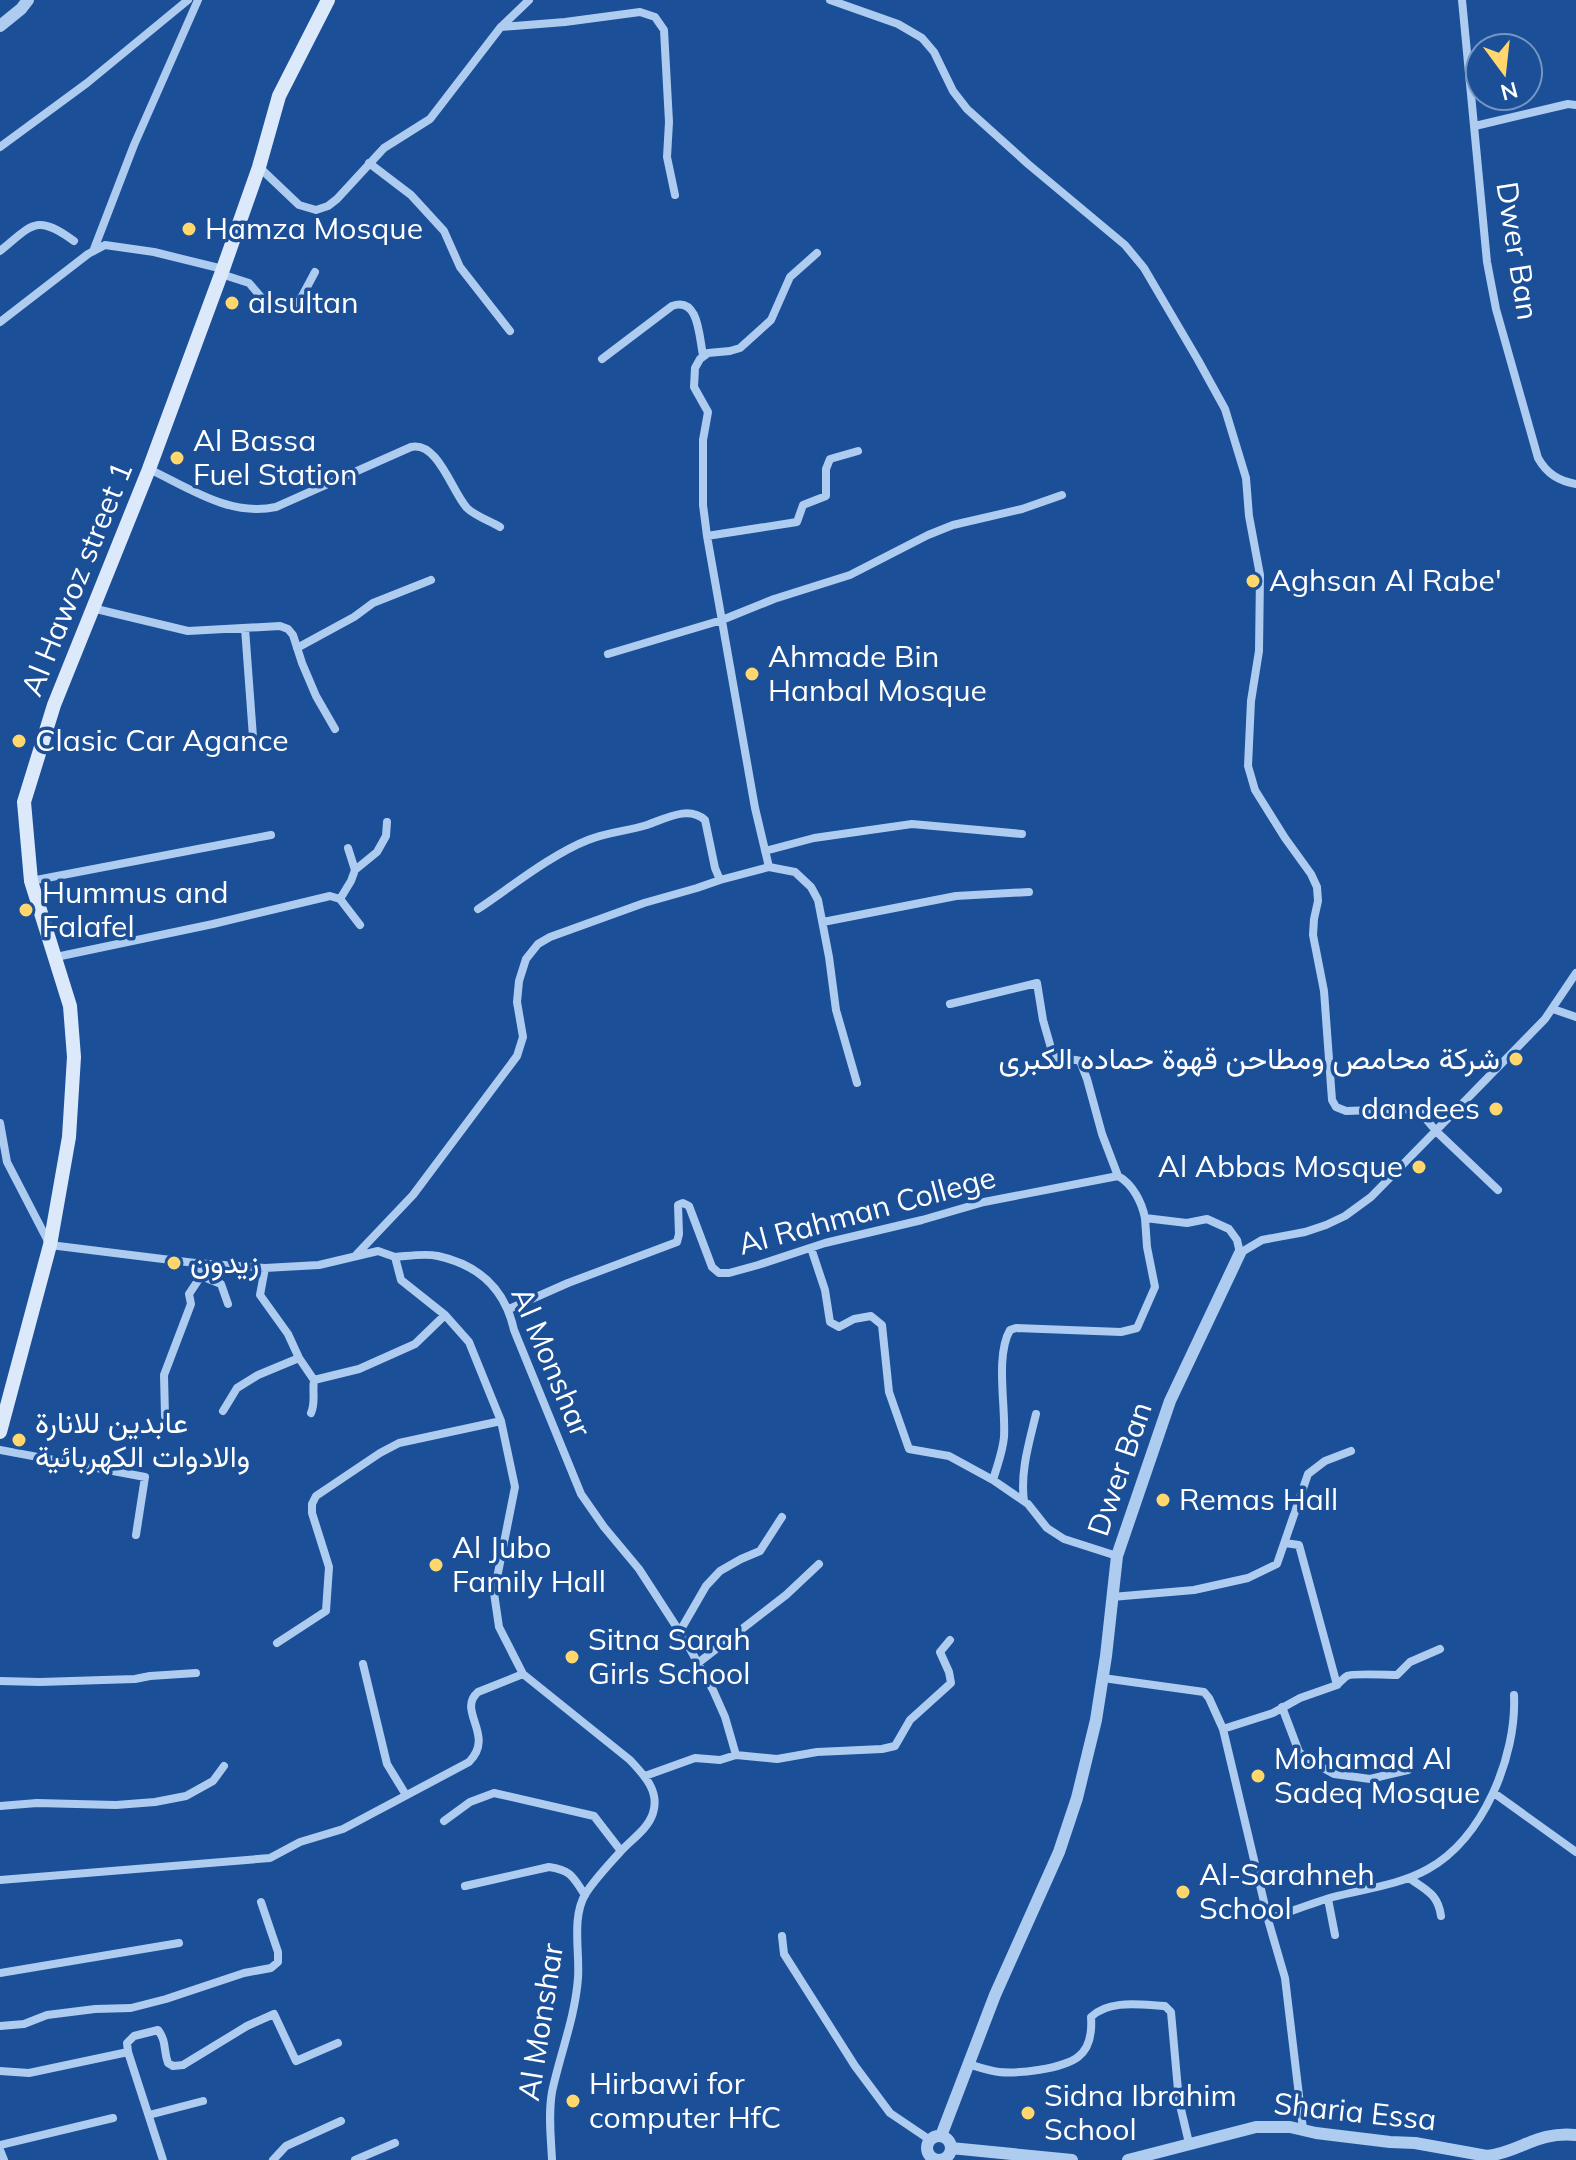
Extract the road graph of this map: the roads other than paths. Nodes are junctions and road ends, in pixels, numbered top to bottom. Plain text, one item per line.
1 (28, 0) edge
2 (188, 0) edge
3 (198, 0) edge
4 (328, 0) edge
5 (529, 0) edge
6 (830, 0) edge
7 (1462, 0) edge
8 (0, 26) edge
9 (500, 28) junction
10 (1467, 32) edge
11 (1576, 105) edge
12 (1475, 112) edge
13 (1475, 126) junction
14 (0, 147) edge
15 (369, 163) junction
16 (259, 167) junction
17 (675, 195) dead end
18 (74, 241) dead end
19 (94, 249) junction
20 (0, 251) edge
21 (817, 253) dead end
22 (222, 271) junction
23 (315, 272) dead end
24 (0, 322) edge
25 (510, 331) dead end
26 (703, 355) junction
27 (602, 359) dead end
28 (858, 451) dead end
29 (149, 469) junction
30 (1576, 484) edge
31 (1062, 495) dead end
32 (500, 527) dead end
33 (707, 536) junction
34 (431, 580) dead end
35 (91, 607) junction
36 (722, 620) junction
37 (245, 628) junction
38 (297, 648) junction
39 (608, 654) dead end
40 (335, 729) dead end
41 (253, 737) dead end
42 (387, 822) dead end
43 (1022, 834) dead end
44 (271, 835) dead end
45 (348, 848) dead end
46 (765, 851) junction
47 (769, 867) junction
48 (355, 870) junction
49 (720, 880) junction
50 (31, 881) junction
51 (1029, 892) dead end
52 (340, 899) junction
53 (478, 909) dead end
54 (823, 922) junction
55 (360, 925) dead end
56 (56, 957) junction
57 (1576, 973) edge
58 (950, 1004) dead end
59 (1553, 1009) junction
60 (1576, 1017) edge
61 (857, 1083) dead end
62 (0, 1123) edge
63 (1437, 1132) junction
64 (1118, 1176) junction
65 (1498, 1190) dead end
66 (1145, 1218) junction
67 (50, 1245) junction
68 (811, 1248) junction
69 (1240, 1253) junction
70 (355, 1256) junction
71 (395, 1257) junction
72 (195, 1263) junction
73 (265, 1268) junction
74 (201, 1276) junction
75 (228, 1304) dead end
76 (509, 1309) junction
77 (445, 1315) junction
78 (299, 1358) junction
79 (314, 1380) junction
80 (223, 1411) dead end
81 (311, 1413) dead end
82 (1036, 1414) dead end
83 (165, 1416) dead end
84 (501, 1421) junction
85 (0, 1432) edge
86 (0, 1450) edge
87 (1351, 1451) dead end
88 (993, 1480) junction
89 (1024, 1501) junction
90 (782, 1517) dead end
91 (136, 1535) dead end
92 (1285, 1543) junction
93 (1117, 1556) junction
94 (819, 1564) dead end
95 (1112, 1597) junction
96 (680, 1631) junction
97 (950, 1640) dead end
98 (277, 1643) dead end
99 (1440, 1649) dead end
100 (698, 1663) junction
101 (363, 1664) dead end
102 (196, 1673) dead end
103 (523, 1674) junction
104 (1103, 1678) junction
105 (0, 1681) edge
106 (1337, 1685) junction
107 (1514, 1695) dead end
108 (1282, 1707) junction
109 (1223, 1729) junction
110 (736, 1755) junction
111 (224, 1766) dead end
112 (1408, 1770) dead end
113 (645, 1776) junction
114 (1494, 1793) junction
115 (406, 1795) junction
116 (0, 1806) edge
117 (444, 1821) dead end
118 (621, 1851) junction
119 (1576, 1852) edge
120 (1409, 1878) junction
121 (0, 1880) edge
122 (465, 1886) dead end
123 (585, 1895) junction
124 (1328, 1899) junction
125 (261, 1902) dead end
126 (1441, 1916) dead end
127 (1269, 1919) junction
128 (1335, 1935) dead end
129 (782, 1936) dead end
130 (179, 1943) dead end
131 (0, 1973) edge
132 (0, 2026) edge
133 (338, 2043) dead end
134 (128, 2052) junction
135 (968, 2064) junction
136 (0, 2071) edge
137 (203, 2101) dead end
138 (149, 2115) junction
139 (113, 2118) dead end
140 (341, 2121) dead end
141 (1303, 2129) junction
142 (1576, 2135) edge
143 (936, 2138) junction
144 (395, 2143) dead end
145 (1189, 2143) junction
146 (0, 2148) edge
147 (951, 2148) junction
148 (4, 2160) edge
149 (163, 2160) edge
150 (273, 2160) edge
151 (355, 2160) edge
152 (552, 2160) edge
153 (936, 2160) edge
154 (1072, 2160) edge
155 (1128, 2160) edge

1 - 8 street
2 - 14 street
3 - 19 street
4 - 16 main road, Al Hawoz street 1
5 - 9 street
6 - 63 street
7 - 10 street, Dwer Ban
9 - 15 street
9 - 17 street
11 - 13 street
12 - 13 street, Dwer Ban
13 - 30 street, Dwer Ban
15 - 16 street
15 - 25 street
16 - 22 main road, Al Hawoz street 1
18 - 20 street
19 - 22 street
19 - 24 street
21 - 26 street
22 - 23 street
22 - 29 main road, Al Hawoz street 1
26 - 27 street
26 - 33 street
28 - 33 street
29 - 32 street
29 - 35 main road, Al Hawoz street 1
31 - 36 street
33 - 36 street
34 - 38 street
35 - 37 street
35 - 50 main road, Al Hawoz street 1
36 - 39 street
36 - 46 street
37 - 38 street
37 - 41 street
38 - 40 street
42 - 48 street
43 - 46 street
44 - 50 street
45 - 48 street
46 - 47 street
47 - 49 street
47 - 54 street
48 - 52 street
49 - 53 street
49 - 70 street
50 - 56 main road, Al Hawoz street 1
51 - 54 street
52 - 55 street
52 - 56 street
54 - 61 street
56 - 67 main road, Al Hawoz street 1
57 - 59 street
58 - 64 street
59 - 60 street
59 - 63 street
62 - 67 street
63 - 65 street
63 - 69 street
64 - 66 street
64 - 68 street, Al Rahman College
66 - 69 street
66 - 88 street
67 - 72 street, Al Monshar
67 - 85 main road, Al Hawoz street 1
68 - 76 street, Al Rahman College
68 - 88 street
69 - 93 street, Dwer Ban
70 - 71 street, Al Monshar
70 - 73 street, Al Monshar
71 - 76 street, Al Monshar
71 - 77 street
72 - 73 street, Al Monshar
72 - 74 street
73 - 78 street
74 - 75 street
74 - 83 street
76 - 96 street, Al Monshar
77 - 79 street
77 - 84 street
78 - 79 street
78 - 80 street
79 - 81 street
82 - 89 street
84 - 98 street
84 - 103 street
86 - 91 street
87 - 92 street
88 - 89 street
89 - 93 street
90 - 96 street
92 - 95 street
92 - 106 street
93 - 95 street, Dwer Ban
94 - 100 street
95 - 104 street, Dwer Ban
96 - 100 street, Al Monshar
97 - 110 street
99 - 106 street
100 - 110 street, Al Monshar
101 - 115 street
102 - 105 street
103 - 113 street
103 - 115 street
104 - 109 street
104 - 135 street, Dwer Ban
106 - 108 street
107 - 114 street
108 - 109 street
108 - 112 street
109 - 127 street
110 - 113 street
111 - 116 street
113 - 118 street
114 - 119 street
114 - 120 street
115 - 121 street
117 - 118 street
118 - 123 street
120 - 124 street
120 - 126 street
122 - 123 street
123 - 152 street, Al Monshar
124 - 127 street
124 - 128 street
125 - 132 street
127 - 141 street
129 - 143 street
130 - 131 street
133 - 134 street
134 - 136 street
134 - 138 street
135 - 143 street, Dwer Ban
135 - 145 street
137 - 138 street
138 - 149 street
139 - 146 street
140 - 150 street
141 - 142 street, Sharia Essa
141 - 145 street, Sharia Essa
143 - 147 street
143 - 153 street
144 - 151 street
145 - 155 street, Sharia Essa
146 - 148 street
147 - 153 street
147 - 154 street

